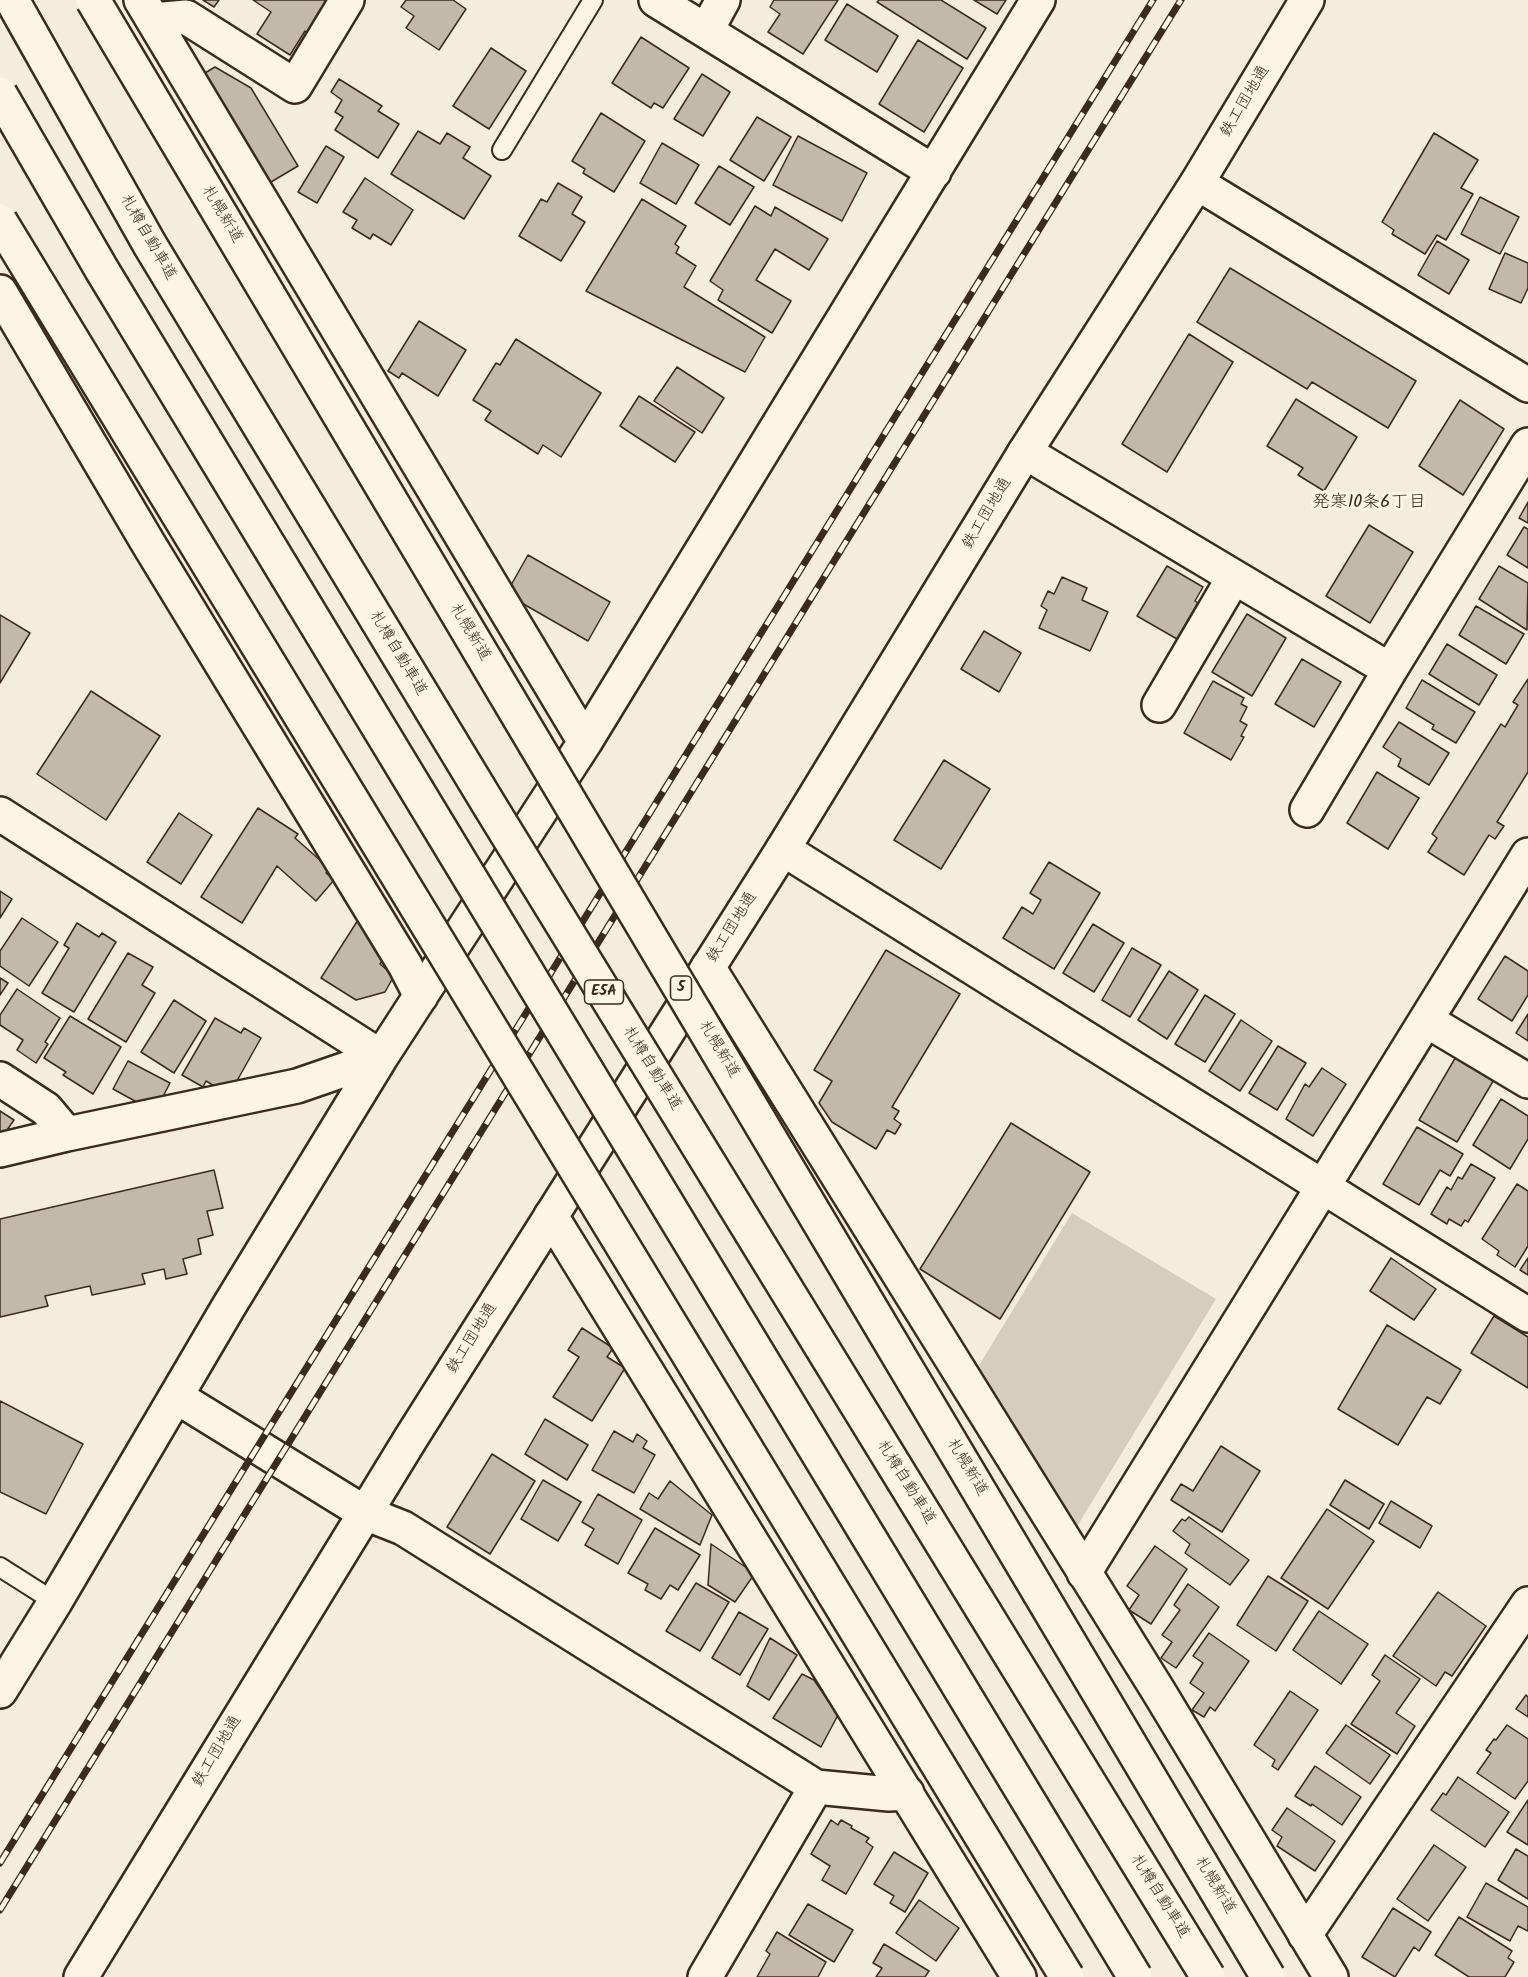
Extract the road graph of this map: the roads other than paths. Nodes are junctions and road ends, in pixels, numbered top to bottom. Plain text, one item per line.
1 (12, 0) edge
2 (93, 0) edge
3 (347, 0) edge
4 (593, 0) edge
5 (656, 0) edge
6 (723, 0) edge
7 (1038, 0) edge
8 (1307, 0) edge
9 (147, 10) edge
10 (706, 31) junction
11 (0, 94) edge
12 (502, 150) dead end
13 (934, 172) junction
14 (1197, 183) junction
15 (0, 221) edge
16 (0, 292) edge
17 (1528, 385) edge
18 (1528, 446) edge
19 (1025, 452) junction
20 (1234, 577) junction
21 (1390, 670) junction
22 (1159, 705) dead end
23 (585, 742) junction
24 (1307, 810) dead end
25 (0, 814) edge
26 (783, 849) junction
27 (1528, 855) edge
28 (708, 967) junction
29 (421, 996) junction
30 (1426, 1020) junction
31 (381, 1057) junction
32 (0, 1079) edge
33 (1528, 1081) edge
34 (67, 1134) junction
35 (0, 1150) edge
36 (1322, 1188) junction
37 (551, 1216) junction
38 (1528, 1315) edge
39 (177, 1397) junction
40 (365, 1513) junction
41 (0, 1567) edge
42 (1084, 1573) junction
43 (55, 1602) junction
44 (1528, 1604) edge
45 (0, 1691) edge
46 (816, 1788) junction
47 (907, 1793) junction
48 (1305, 1935) junction
49 (81, 1977) edge
50 (705, 1977) edge
51 (1019, 1977) edge
52 (1067, 1977) edge
53 (1136, 1977) edge
54 (1208, 1977) edge
55 (1268, 1977) edge
56 (1331, 1977) edge

1 - 54 main road, 札樽自動車道 / E5A, bridge
2 - 55 main road, 札幌新道 / 5, bridge
3 - 9 main road
4 - 12 lane
5 - 10 main road
6 - 10 main road
7 - 13 main road
8 - 14 main road, 鉄工団地通
9 - 23 main road
10 - 13 main road
11 - 53 main road, bridge
13 - 23 main road
14 - 17 main road
14 - 19 main road, 鉄工団地通
15 - 52 main road, bridge
16 - 29 main road
18 - 21 main road
19 - 20 main road
19 - 26 main road, 鉄工団地通
20 - 21 main road
20 - 22 main road
21 - 24 main road
23 - 29 main road
25 - 31 main road
26 - 28 main road, 鉄工団地通
26 - 36 main road
27 - 30 main road
28 - 37 main road, 鉄工団地通
28 - 42 main road
29 - 31 main road
30 - 33 main road
30 - 36 main road
31 - 34 main road
31 - 39 main road
32 - 34 main road
34 - 35 main road
36 - 38 main road
36 - 42 main road
37 - 40 main road, 鉄工団地通
37 - 47 main road
39 - 40 main road
39 - 43 main road
40 - 46 main road
40 - 49 main road, 鉄工団地通
41 - 43 lane
42 - 48 main road
43 - 45 main road
44 - 48 main road
46 - 47 main road
46 - 50 main road
47 - 51 main road
48 - 56 main road

